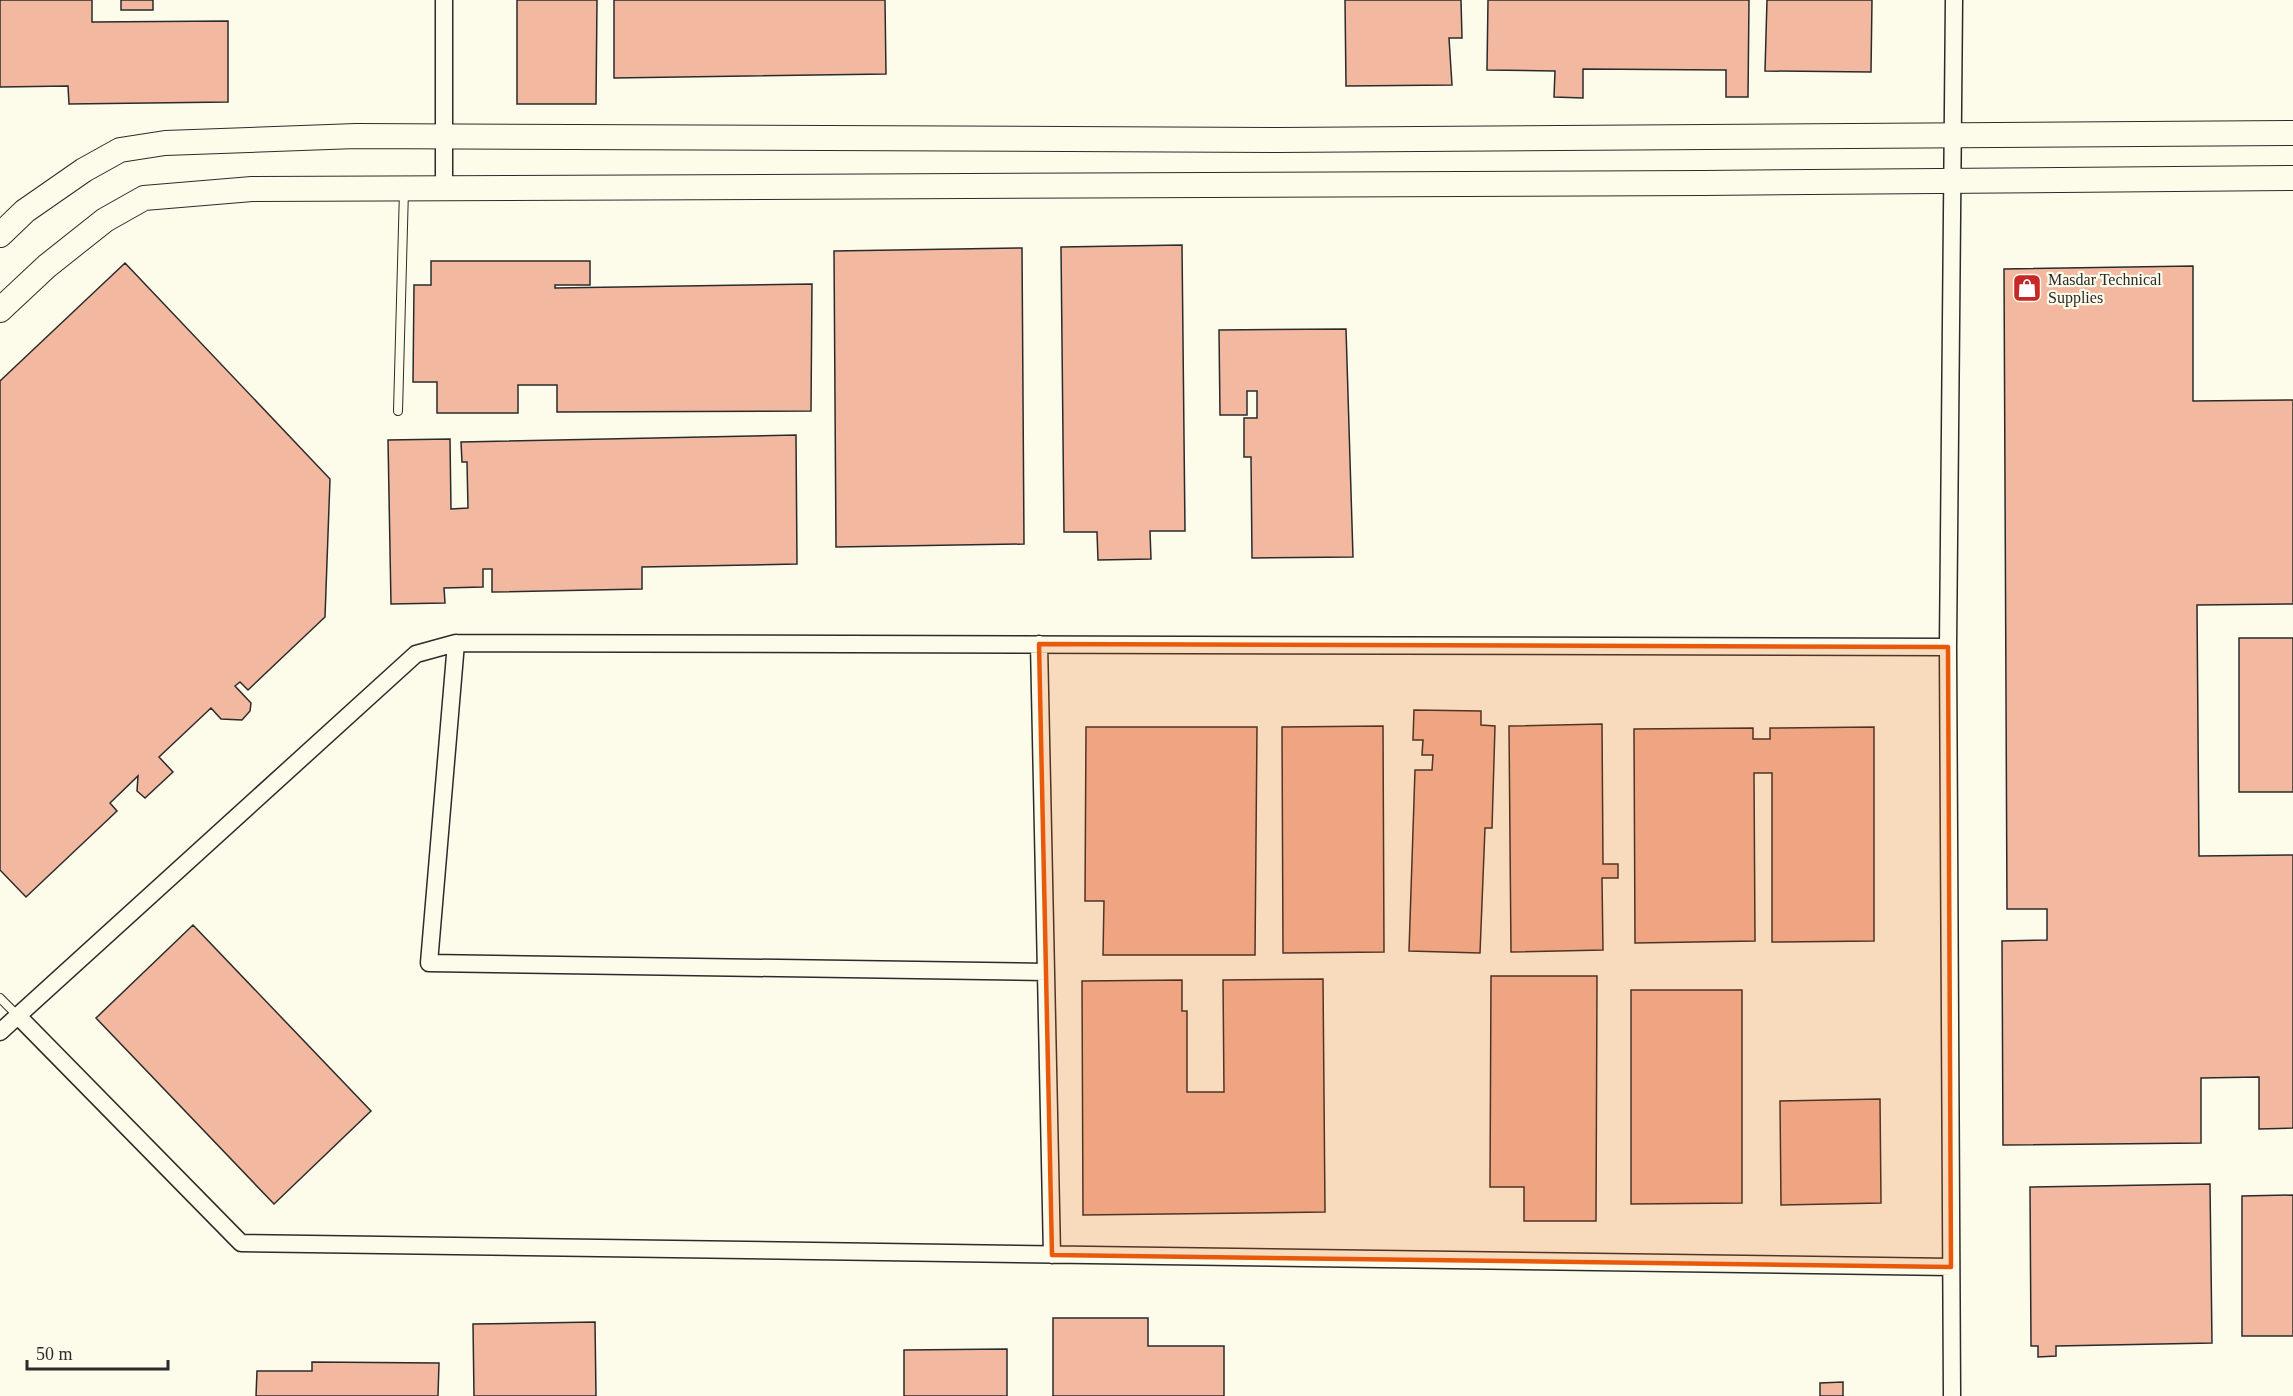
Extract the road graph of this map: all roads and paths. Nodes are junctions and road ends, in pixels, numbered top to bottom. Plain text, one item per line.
1 (444, 0) edge
2 (1954, 0) edge
3 (2293, 133) edge
4 (444, 136) junction
5 (1952, 136) junction
6 (2293, 178) edge
7 (1953, 181) junction
8 (444, 188) junction
9 (404, 190) junction
10 (0, 235) edge
11 (0, 310) edge
12 (398, 411) dead end
13 (456, 643) junction
14 (1039, 644) junction
15 (1948, 647) junction
16 (1046, 972) junction
17 (0, 998) edge
18 (17, 1016) junction
19 (0, 1032) edge
20 (1052, 1255) junction
21 (1951, 1268) junction
22 (1952, 1396) edge

1 - 4 street
2 - 5 street
3 - 5 main road
4 - 5 main road
4 - 8 street
4 - 10 main road
5 - 7 street
6 - 7 main road
7 - 8 main road
7 - 15 street
8 - 9 main road
9 - 11 main road
9 - 12 lane
13 - 14 street
13 - 16 street
13 - 18 street
14 - 15 street
14 - 16 street
15 - 21 street
16 - 20 street
17 - 18 lane
18 - 19 street
18 - 20 street
20 - 21 street
21 - 22 street

